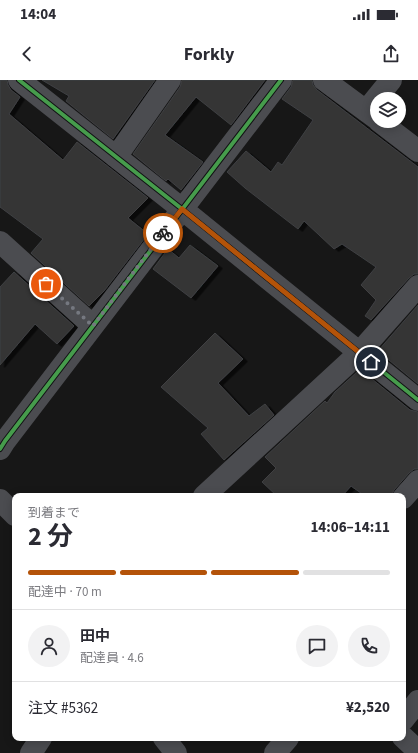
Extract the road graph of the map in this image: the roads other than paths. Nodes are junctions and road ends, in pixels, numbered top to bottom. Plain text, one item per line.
1 (19, 80) edge
2 (170, 80) edge
3 (281, 80) edge
4 (324, 80) edge
5 (392, 80) edge
6 (386, 92) edge
7 (370, 114) edge
8 (388, 128) edge
9 (418, 151) edge
10 (116, 157) junction
11 (182, 209) junction
12 (0, 242) edge
13 (418, 286) edge
14 (93, 326) junction
15 (359, 353) junction
16 (418, 400) edge
17 (2, 442) edge
18 (418, 481) edge
19 (207, 493) edge
20 (406, 495) edge
21 (0, 500) edge
22 (12, 512) edge
23 (418, 701) edge
24 (406, 716) edge
25 (406, 740) edge
26 (39, 741) edge
27 (166, 741) edge
28 (285, 741) edge
29 (418, 751) edge
30 (31, 753) edge
31 (176, 753) edge
32 (275, 753) edge

1 - 10 street
2 - 10 street
3 - 11 street
4 - 7 street
5 - 6 street
8 - 9 street
10 - 11 street
11 - 14 street
11 - 15 street
12 - 14 street
13 - 15 street
14 - 17 street
15 - 16 street
15 - 19 street
18 - 20 street
21 - 22 street
23 - 24 street
25 - 29 street
26 - 30 street
27 - 31 street
28 - 32 street

